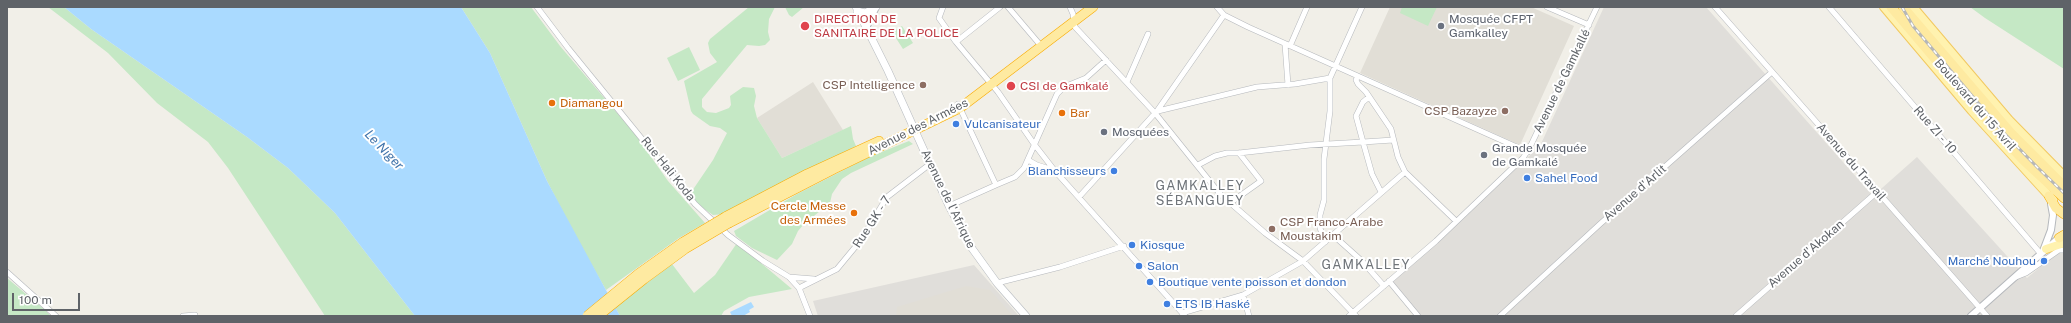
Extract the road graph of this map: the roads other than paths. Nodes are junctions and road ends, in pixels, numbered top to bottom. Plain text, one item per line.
1 (537, 7) edge
2 (876, 7) edge
3 (943, 7) edge
4 (1000, 7) edge
5 (1008, 7) edge
6 (1083, 7) edge
7 (1092, 7) edge
8 (1217, 7) edge
9 (1307, 7) edge
10 (1362, 7) edge
11 (1547, 7) edge
12 (1598, 7) edge
13 (1715, 7) edge
14 (1829, 7) edge
15 (1884, 7) edge
16 (1891, 7) edge
17 (1903, 7) edge
18 (1913, 7) edge
19 (857, 9) edge
20 (1072, 14) edge
21 (1224, 15) junction
22 (1589, 25) junction
23 (866, 28) junction
24 (1148, 34) dead end
25 (956, 42) junction
26 (1040, 45) junction
27 (1288, 45) junction
28 (1106, 60) junction
29 (1336, 66) junction
30 (1772, 72) junction
31 (1358, 76) junction
32 (1330, 78) junction
33 (1127, 82) junction
34 (991, 83) junction
35 (1288, 85) junction
36 (1369, 97) junction
37 (959, 106) junction
38 (1156, 112) junction
39 (914, 128) junction
40 (1393, 140) junction
41 (1363, 142) junction
42 (1034, 144) junction
43 (1326, 145) junction
44 (1528, 152) junction
45 (1239, 153) junction
46 (1028, 160) junction
47 (930, 164) junction
48 (1198, 165) junction
49 (1055, 171) junction
50 (1405, 172) junction
51 (2064, 176) edge
52 (996, 186) junction
53 (2064, 186) edge
54 (1381, 192) junction
55 (1877, 192) junction
56 (2049, 196) junction
57 (1079, 197) junction
58 (2064, 198) edge
59 (1230, 203) junction
60 (949, 206) junction
61 (2064, 209) edge
62 (2064, 214) edge
63 (727, 220) junction
64 (1456, 221) junction
65 (1333, 235) junction
66 (2063, 237) edge
67 (1325, 242) junction
68 (1124, 246) junction
69 (2064, 250) edge
70 (2043, 252) junction
71 (1303, 261) junction
72 (7, 272) edge
73 (789, 277) junction
74 (2014, 278) junction
75 (814, 279) junction
76 (1389, 281) junction
77 (997, 283) junction
78 (1384, 286) junction
79 (799, 288) junction
80 (1243, 295) junction
81 (1980, 308) junction
82 (1184, 314) edge
83 (195, 315) edge
84 (1353, 315) edge
85 (56, 316) edge
86 (183, 316) edge
87 (586, 316) edge
88 (598, 316) edge
89 (810, 316) edge
90 (1026, 316) edge
91 (1249, 316) edge
92 (1418, 316) edge
93 (1500, 316) edge
94 (1736, 316) edge
95 (1971, 316) edge
96 (1987, 316) edge

1 - 73 street, Rue Hali Koda
2 - 19 main road
2 - 23 street
3 - 25 street
4 - 25 street
5 - 26 street
6 - 20 highway, Avenue des Armées
7 - 20 highway, Avenue des Armées
8 - 21 street
9 - 27 street
10 - 29 street
11 - 22 street
12 - 22 street, Avenue de Gamkallé
13 - 30 street, Avenue du Travail
14 - 70 street, Rue ZI - 10
15 - 56 main road, Boulevard du 15 Avril
16 - 58 highway, Boulevard du 15 Avril
17 - 53 highway, Boulevard du 15 Avril
18 - 51 main road, Boulevard du 15 Avril
19 - 23 main road, Avenue de l'Afrique
20 - 26 highway, Avenue des Armées
20 - 28 street
21 - 27 street
21 - 38 street
22 - 44 street, Avenue de Gamkallé
23 - 39 main road, Avenue de l'Afrique
24 - 33 street
25 - 34 street
26 - 34 highway, Avenue des Armées
27 - 29 street
27 - 35 street
28 - 33 street
28 - 42 street
29 - 31 street
29 - 32 street
30 - 55 street, Avenue du Travail
30 - 93 street, Avenue d'Arlit
31 - 36 street
31 - 44 street
32 - 35 street
32 - 43 street
33 - 38 street
34 - 37 highway, Avenue des Armées
34 - 42 street
35 - 38 street
36 - 40 street
36 - 41 street
37 - 39 highway, Avenue des Armées
37 - 52 street
38 - 48 street
38 - 57 street
39 - 47 main road, Avenue de l'Afrique
39 - 63 highway, Avenue des Armées
40 - 41 street
40 - 50 street
41 - 43 street
41 - 54 street
42 - 46 street
42 - 49 street
43 - 45 street
43 - 67 street
44 - 64 street, Avenue de Gamkallé
45 - 48 street
45 - 59 street
46 - 49 street
46 - 52 street
47 - 60 main road, Avenue de l'Afrique
47 - 75 street, Rue GK - 7
48 - 59 street
49 - 57 street
50 - 54 street
50 - 64 street
52 - 60 street
54 - 65 street
55 - 81 street, Avenue du Travail
55 - 94 street, Avenue d'Akokan
56 - 61 main road, Boulevard du 15 Avril
56 - 62 highway
56 - 70 street
57 - 68 street
59 - 71 street
60 - 77 main road, Avenue de l'Afrique
63 - 87 highway, bridge
63 - 88 highway, bridge
64 - 76 street, Avenue de Gamkallé
65 - 67 street
65 - 78 street
66 - 70 main road
67 - 71 street
68 - 77 street
68 - 82 street
69 - 74 street
70 - 74 street
71 - 80 street
71 - 84 street
72 - 85 street
73 - 75 street
73 - 79 street, Rue Hali Koda
74 - 81 street
75 - 79 street, Rue GK - 7
76 - 78 street, Avenue de Gamkallé
76 - 92 street
77 - 90 main road, Avenue de l'Afrique
78 - 84 street, Avenue de Gamkallé
79 - 89 street, Rue Hali Koda
80 - 82 street
80 - 91 street
81 - 95 street
81 - 96 street, Avenue du Travail
83 - 86 street

